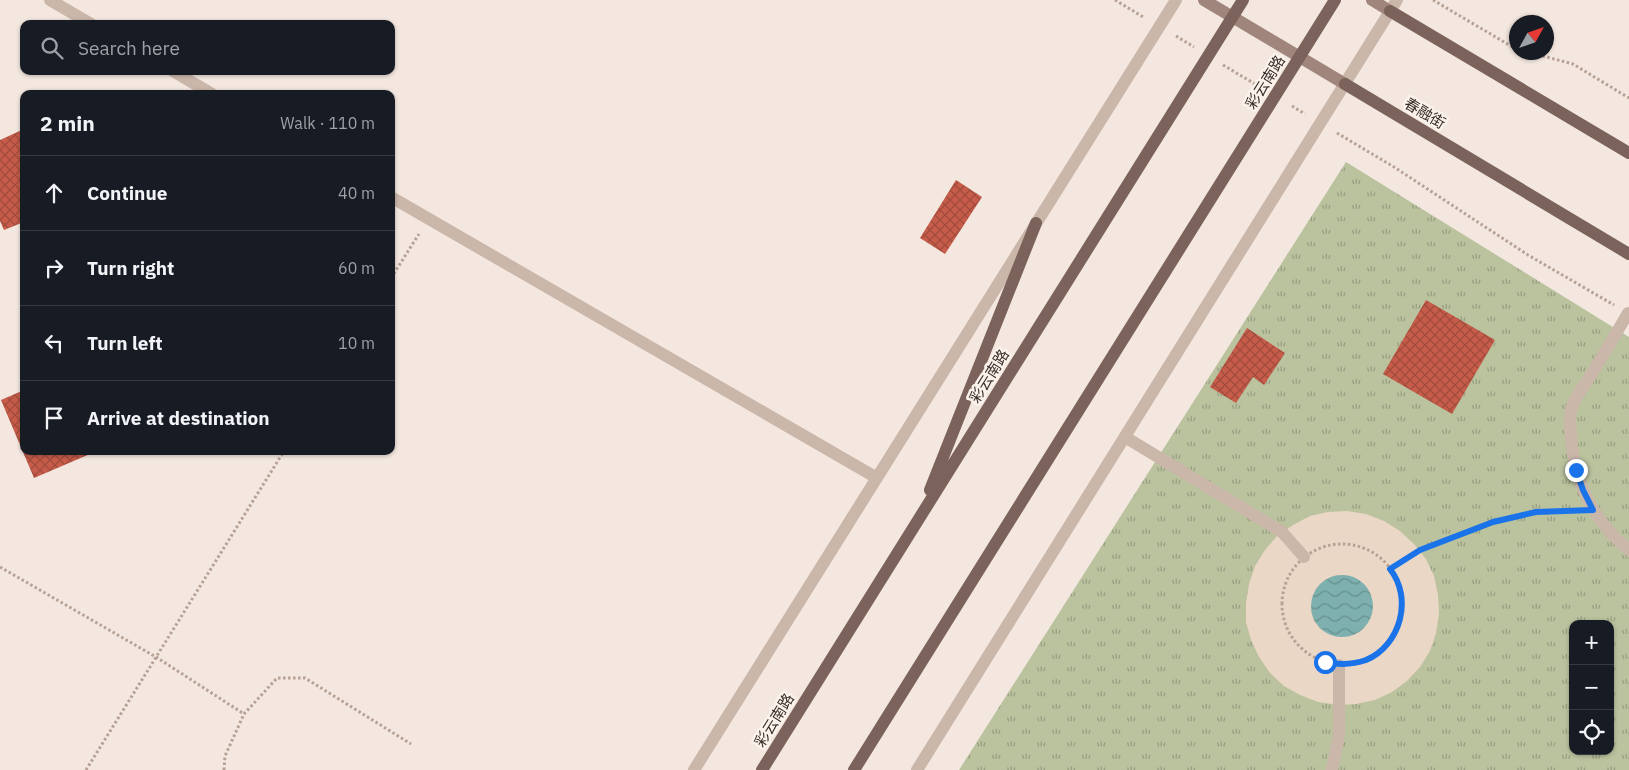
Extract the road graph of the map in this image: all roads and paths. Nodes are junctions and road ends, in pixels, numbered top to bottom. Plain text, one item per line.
1 (50, 0) edge
2 (1115, 0) edge
3 (1176, 0) edge
4 (1204, 0) edge
5 (1243, 0) edge
6 (1335, 0) edge
7 (1372, 0) edge
8 (1433, 0) edge
9 (1393, 6) edge
10 (1232, 17) junction
11 (84, 20) edge
12 (1160, 27) junction
13 (1509, 45) edge
14 (1209, 56) junction
15 (1299, 57) junction
16 (1554, 59) edge
17 (180, 75) edge
18 (1344, 84) junction
19 (205, 90) edge
20 (1275, 96) junction
21 (1629, 98) edge
22 (1321, 123) junction
23 (1629, 153) edge
24 (395, 199) edge
25 (428, 219) junction
26 (1036, 223) junction
27 (1629, 254) edge
28 (395, 272) edge
29 (1628, 314) edge
30 (1124, 436) junction
31 (282, 455) edge
32 (877, 478) junction
33 (1593, 510) junction
34 (919, 518) junction
35 (1629, 550) edge
36 (1304, 557) junction
37 (0, 567) edge
38 (1390, 569) junction
39 (156, 658) junction
40 (1339, 665) junction
41 (244, 714) junction
42 (411, 744) dead end
43 (86, 770) edge
44 (224, 770) edge
45 (694, 770) edge
46 (762, 770) edge
47 (854, 770) edge
48 (917, 770) edge
49 (1332, 770) edge

1 - 11 street
2 - 12 path
3 - 12 street
4 - 10 main road, 春融街
5 - 10 main road, 彩云南路
6 - 15 main road, 彩云南路
7 - 9 main road
8 - 13 path
9 - 18 street
9 - 23 main road
10 - 14 main road, 彩云南路
10 - 15 main road, 春融街
12 - 14 path
12 - 26 street
14 - 20 path
14 - 34 main road, 彩云南路
15 - 18 main road, 春融街
15 - 20 main road, 彩云南路
16 - 21 path
17 - 19 street
18 - 22 street
18 - 27 main road, 春融街
20 - 22 path
20 - 47 main road, 彩云南路
22 - 29 path
22 - 30 street
24 - 25 street
25 - 28 path
25 - 32 street
26 - 32 street
26 - 34 main road
29 - 33 street
30 - 36 street
30 - 48 street
31 - 39 path
32 - 45 street
33 - 35 street
33 - 38 path
34 - 46 main road, 彩云南路
36 - 38 path
36 - 40 path
37 - 39 path
38 - 40 path
39 - 41 path
39 - 43 path
40 - 49 street
41 - 42 path
41 - 44 path

